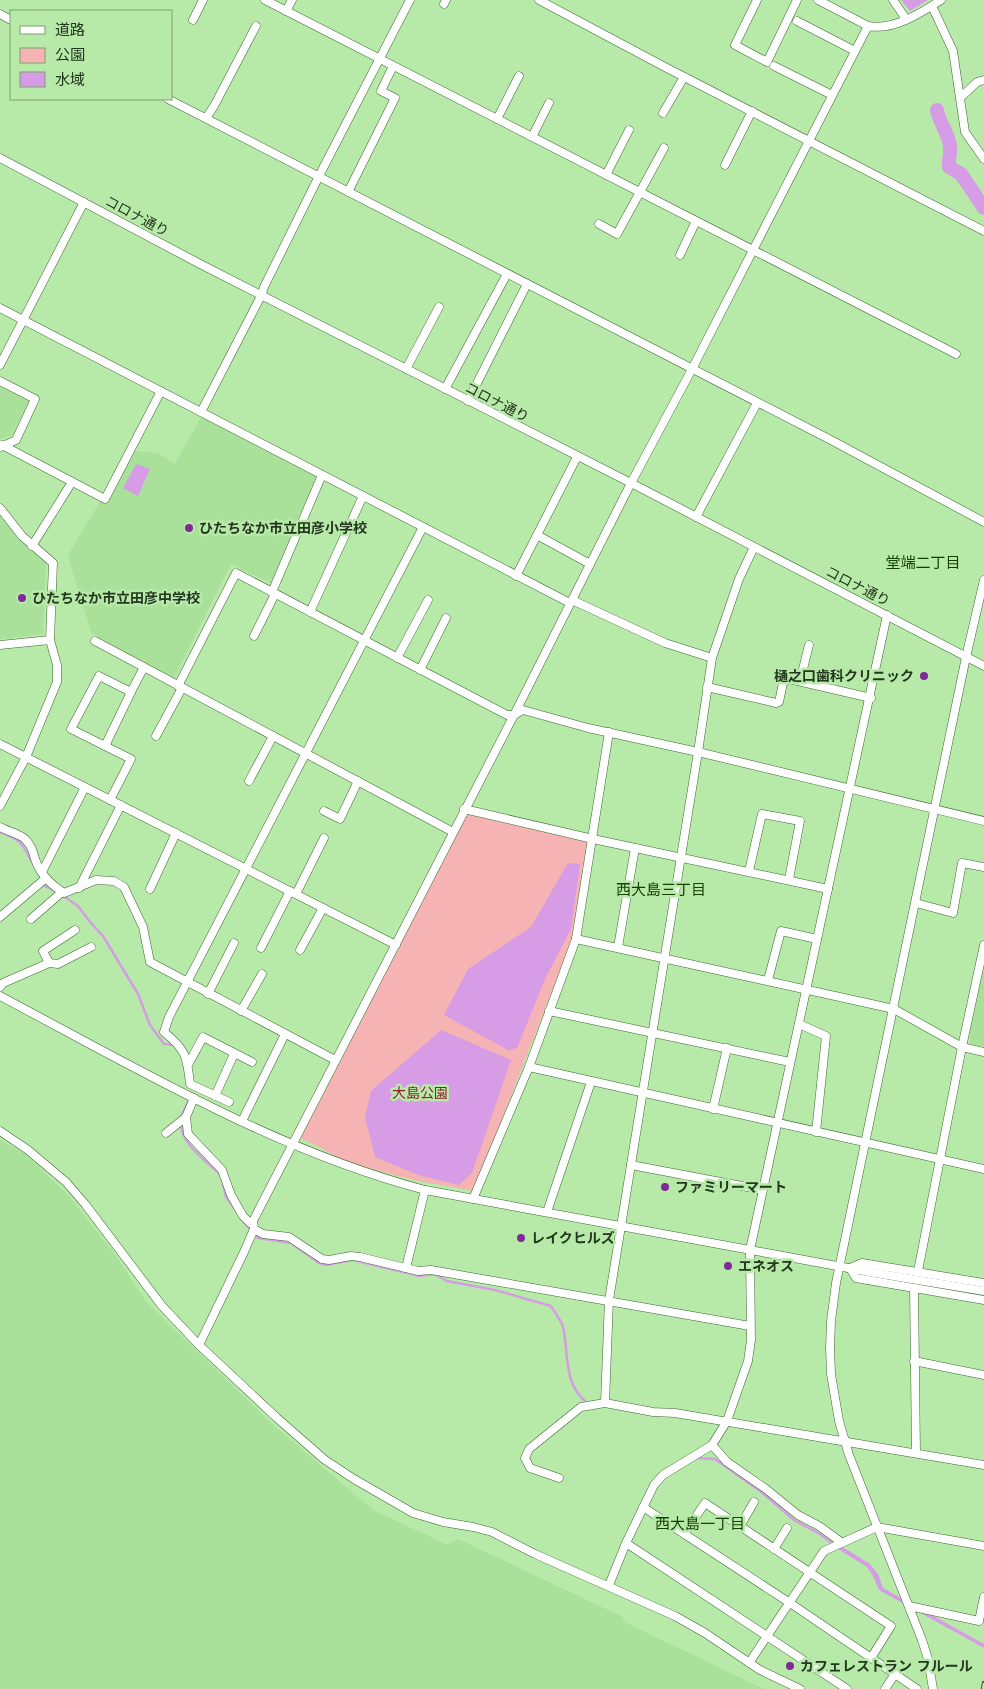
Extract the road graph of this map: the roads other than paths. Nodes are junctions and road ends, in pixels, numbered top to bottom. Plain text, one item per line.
1 (203, 0) edge
2 (265, 0) edge
3 (292, 0) edge
4 (410, 0) edge
5 (539, 0) edge
6 (758, 0) edge
7 (797, 0) edge
8 (818, 0) edge
9 (893, 0) edge
10 (941, 0) edge
11 (932, 6) junction
12 (286, 11) junction
13 (906, 19) junction
14 (193, 20) dead end
15 (798, 21) dead end
16 (256, 26) dead end
17 (868, 26) junction
18 (855, 51) junction
19 (379, 59) junction
20 (393, 66) junction
21 (774, 66) dead end
22 (519, 76) dead end
23 (684, 77) junction
24 (984, 80) edge
25 (832, 95) junction
26 (960, 98) junction
27 (170, 100) edge
28 (549, 103) dead end
29 (752, 111) junction
30 (663, 113) dead end
31 (206, 118) junction
32 (497, 119) junction
33 (629, 130) dead end
34 (532, 137) junction
35 (809, 140) junction
36 (664, 148) dead end
37 (0, 158) edge
38 (984, 159) edge
39 (725, 165) dead end
40 (606, 175) junction
41 (319, 176) junction
42 (348, 192) junction
43 (641, 193) junction
44 (84, 202) junction
45 (696, 221) junction
46 (599, 224) dead end
47 (984, 230) edge
48 (752, 250) junction
49 (680, 255) dead end
50 (508, 274) junction
51 (527, 284) junction
52 (262, 294) junction
53 (439, 307) dead end
54 (0, 308) edge
55 (23, 320) junction
56 (956, 354) dead end
57 (0, 365) edge
58 (406, 369) junction
59 (692, 369) junction
60 (0, 380) edge
61 (445, 389) junction
62 (161, 391) junction
63 (468, 401) junction
64 (757, 403) junction
65 (201, 412) junction
66 (1, 447) edge
67 (577, 457) junction
68 (322, 475) junction
69 (72, 482) junction
70 (631, 483) junction
71 (363, 496) junction
72 (0, 508) edge
73 (696, 517) junction
74 (984, 522) edge
75 (423, 527) junction
76 (537, 535) junction
77 (32, 546) junction
78 (754, 547) junction
79 (590, 564) junction
80 (516, 576) junction
81 (984, 581) edge
82 (273, 593) junction
83 (428, 600) dead end
84 (571, 602) junction
85 (310, 612) junction
86 (887, 616) junction
87 (446, 618) dead end
88 (254, 636) dead end
89 (50, 640) junction
90 (365, 640) junction
91 (95, 642) dead end
92 (0, 645) edge
93 (809, 645) dead end
94 (966, 657) junction
95 (397, 658) junction
96 (712, 658) junction
97 (984, 666) edge
98 (144, 668) junction
99 (420, 670) junction
100 (800, 682) junction
101 (180, 687) junction
102 (707, 687) junction
103 (131, 692) junction
104 (870, 698) junction
105 (514, 715) junction
106 (609, 732) junction
107 (156, 736) dead end
108 (273, 736) junction
109 (0, 744) edge
110 (105, 746) junction
111 (698, 752) junction
112 (306, 754) junction
113 (26, 757) junction
114 (249, 780) dead end
115 (358, 781) junction
116 (86, 788) junction
117 (850, 789) junction
118 (110, 800) junction
119 (0, 806) edge
120 (121, 806) junction
121 (464, 809) junction
122 (324, 810) dead end
123 (935, 810) junction
124 (984, 821) edge
125 (0, 827) edge
126 (452, 832) junction
127 (176, 833) junction
128 (324, 838) dead end
129 (593, 839) junction
130 (635, 848) junction
131 (680, 857) junction
132 (984, 867) edge
133 (246, 869) junction
134 (749, 871) junction
135 (44, 875) junction
136 (789, 880) junction
137 (79, 888) junction
138 (828, 888) junction
139 (150, 889) dead end
140 (62, 892) junction
141 (293, 892) junction
142 (916, 903) junction
143 (323, 908) junction
144 (0, 917) edge
145 (31, 919) dead end
146 (75, 930) dead end
147 (817, 938) junction
148 (576, 939) junction
149 (234, 943) dead end
150 (396, 945) junction
151 (984, 945) edge
152 (91, 947) dead end
153 (618, 947) junction
154 (261, 948) dead end
155 (300, 950) dead end
156 (664, 957) junction
157 (49, 963) junction
158 (262, 974) dead end
159 (768, 980) junction
160 (186, 982) junction
161 (0, 987) edge
162 (806, 989) junction
163 (208, 994) junction
164 (0, 996) edge
165 (894, 1009) junction
166 (241, 1011) junction
167 (550, 1011) junction
168 (799, 1024) junction
169 (652, 1033) junction
170 (285, 1034) junction
171 (962, 1047) junction
172 (727, 1048) junction
173 (984, 1052) edge
174 (234, 1054) junction
175 (335, 1060) junction
176 (252, 1062) dead end
177 (790, 1062) junction
178 (188, 1065) junction
179 (529, 1067) junction
180 (591, 1082) junction
181 (642, 1094) junction
182 (215, 1096) junction
183 (194, 1098) junction
184 (229, 1102) dead end
185 (713, 1109) junction
186 (185, 1118) junction
187 (242, 1121) junction
188 (778, 1124) junction
189 (0, 1131) edge
190 (816, 1132) junction
191 (166, 1133) dead end
192 (866, 1143) junction
193 (292, 1145) junction
194 (939, 1159) junction
195 (631, 1165) junction
196 (984, 1169) edge
197 (425, 1190) junction
198 (762, 1190) junction
199 (473, 1199) junction
200 (547, 1212) junction
201 (621, 1226) junction
202 (253, 1229) junction
203 (750, 1250) junction
204 (839, 1266) junction
205 (406, 1268) junction
206 (850, 1268) junction
207 (918, 1271) junction
208 (984, 1283) edge
209 (914, 1288) junction
210 (984, 1291) edge
211 (609, 1300) junction
212 (984, 1300) edge
213 (750, 1326) junction
214 (199, 1345) junction
215 (914, 1361) junction
216 (984, 1375) edge
217 (605, 1403) junction
218 (727, 1421) junction
219 (844, 1440) junction
220 (712, 1445) junction
221 (916, 1453) junction
222 (984, 1465) edge
223 (559, 1478) dead end
224 (754, 1502) dead end
225 (642, 1507) junction
226 (740, 1526) junction
227 (877, 1527) junction
228 (787, 1528) dead end
229 (684, 1534) junction
230 (841, 1542) junction
231 (626, 1543) junction
232 (984, 1546) edge
233 (774, 1549) junction
234 (810, 1572) junction
235 (609, 1586) junction
236 (984, 1597) edge
237 (790, 1603) junction
238 (908, 1606) junction
239 (767, 1636) junction
240 (871, 1658) junction
241 (749, 1663) junction
242 (895, 1674) junction
243 (800, 1689) edge
244 (847, 1689) edge
245 (885, 1689) edge
246 (917, 1689) edge
247 (933, 1689) edge

1 - 14 street
2 - 12 street
3 - 12 street
4 - 19 street
5 - 23 street
6 - 7 street
8 - 17 street
9 - 13 street
10 - 11 street
11 - 13 street
11 - 26 street
12 - 19 street
13 - 17 street
15 - 18 street
16 - 31 street
17 - 18 street
18 - 25 street
19 - 20 street
19 - 41 street
20 - 32 street
20 - 42 street
21 - 25 street
22 - 32 street
23 - 29 street
23 - 30 street
24 - 26 street
25 - 35 street
26 - 38 street
27 - 31 street
28 - 34 street
29 - 35 street
29 - 39 street
31 - 41 street
32 - 34 street
33 - 40 street
34 - 40 street
35 - 47 street
35 - 48 street
36 - 43 street
37 - 44 street, コロナ通り
40 - 43 street
41 - 42 street
41 - 52 street
42 - 50 street
43 - 45 street
43 - 46 street
44 - 52 street, コロナ通り
44 - 55 street
45 - 48 street
45 - 49 street
48 - 56 street
48 - 59 street
50 - 51 street
50 - 61 street
51 - 59 street
51 - 63 street
52 - 58 street, コロナ通り
52 - 65 street
53 - 58 street
54 - 55 street
55 - 57 street
55 - 62 street
58 - 61 street, コロナ通り
59 - 64 street
59 - 70 street
60 - 66 street
61 - 63 street, コロナ通り
62 - 65 street
62 - 69 street
63 - 67 street, コロナ通り
64 - 73 street
64 - 74 street
65 - 68 street
66 - 69 street
67 - 70 street, コロナ通り
67 - 76 street
68 - 71 street
68 - 82 street
69 - 77 street
70 - 73 street, コロナ通り
70 - 79 street
71 - 75 street
71 - 85 street
72 - 77 street
73 - 78 street, コロナ通り
75 - 80 street
75 - 90 street
76 - 79 street
76 - 80 street
77 - 89 street
78 - 86 street, コロナ通り
78 - 96 street
79 - 84 street
80 - 84 street
81 - 94 street
82 - 85 street
82 - 88 street
82 - 101 street
83 - 95 street
84 - 96 street
84 - 105 street
85 - 90 street
86 - 94 street, コロナ通り
86 - 104 street
87 - 99 street
89 - 92 street
89 - 113 street
90 - 95 street
90 - 112 street
91 - 98 street
93 - 100 street
94 - 97 street, コロナ通り
94 - 123 street
95 - 99 street
96 - 102 street
98 - 101 street
98 - 103 street
99 - 105 street
100 - 102 street
100 - 104 street
101 - 107 street
101 - 108 street
102 - 111 street
103 - 110 street
103 - 110 street
104 - 117 street
105 - 106 street
105 - 121 street
106 - 111 street
106 - 129 street
108 - 112 street
108 - 114 street
109 - 113 street
110 - 118 street
111 - 117 street
111 - 131 street
112 - 115 street
112 - 133 street
113 - 116 street
113 - 119 street
115 - 122 street
115 - 126 street
116 - 118 street
116 - 135 street
117 - 123 street
117 - 138 street
118 - 120 street
120 - 127 street
120 - 137 street
121 - 126 street
121 - 129 street
123 - 124 street
123 - 142 street
125 - 135 street
126 - 150 street
127 - 133 street
127 - 139 street
128 - 141 street
129 - 130 street
129 - 148 street
130 - 131 street
130 - 153 street
131 - 134 street
131 - 156 street
132 - 142 street
133 - 141 street
133 - 160 street
134 - 136 street
134 - 136 street
135 - 140 street
135 - 144 street
136 - 138 street
137 - 140 street
137 - 160 street
138 - 147 street
140 - 145 street
141 - 143 street
141 - 154 street
142 - 165 street
143 - 150 street
143 - 155 street
146 - 157 street
147 - 159 street
147 - 162 street
148 - 153 street
148 - 167 street
149 - 163 street
150 - 175 street
151 - 171 street
152 - 157 street
153 - 156 street
156 - 159 street
156 - 169 street
157 - 161 street
158 - 166 street
159 - 162 street
160 - 163 street
160 - 178 street
162 - 165 street
162 - 168 street
163 - 166 street
164 - 183 street
165 - 171 street
165 - 192 street
166 - 170 street
167 - 169 street
167 - 179 street
168 - 177 street
168 - 190 street
169 - 172 street
169 - 181 street
170 - 175 street
170 - 187 street
171 - 173 street
171 - 194 street
172 - 177 street
172 - 185 street
174 - 176 street
174 - 178 street
174 - 182 street
175 - 193 street
177 - 188 street
178 - 182 street
179 - 180 street
179 - 199 street
180 - 181 street
180 - 200 street
181 - 185 street
181 - 195 street
182 - 184 street
183 - 186 street
183 - 187 street
185 - 188 street
186 - 191 street
186 - 202 street
187 - 193 street
188 - 190 street
188 - 198 street
189 - 214 street
190 - 192 street
192 - 194 street
192 - 204 street
193 - 197 street
193 - 202 street
194 - 196 street
194 - 207 street
195 - 198 street
195 - 201 street
197 - 199 street
197 - 205 street
198 - 203 street
199 - 200 street
200 - 201 street
201 - 203 street
201 - 211 street
202 - 205 street
202 - 214 street
203 - 204 street
203 - 213 street
204 - 206 street
204 - 219 street
205 - 211 street
206 - 207 street
206 - 209 street
206 - 210 street
207 - 208 street
209 - 212 street
209 - 215 street
211 - 213 street
211 - 217 street
213 - 218 street
214 - 235 street
215 - 216 street
215 - 221 street
217 - 218 street
217 - 223 street
218 - 219 street
218 - 220 street
219 - 221 street
219 - 227 street
220 - 225 street
220 - 230 street
221 - 222 street
224 - 226 street
225 - 229 street
225 - 231 street
226 - 229 street
226 - 233 street
227 - 230 street
227 - 232 street
227 - 238 street
228 - 233 street
229 - 237 street
230 - 234 street
231 - 235 street
231 - 239 street
233 - 234 street
234 - 237 street
234 - 240 street
235 - 241 street
236 - 238 street
237 - 239 street
237 - 240 street
238 - 247 street
239 - 241 street
239 - 244 street
240 - 242 street
241 - 243 street
242 - 245 street
242 - 246 street

